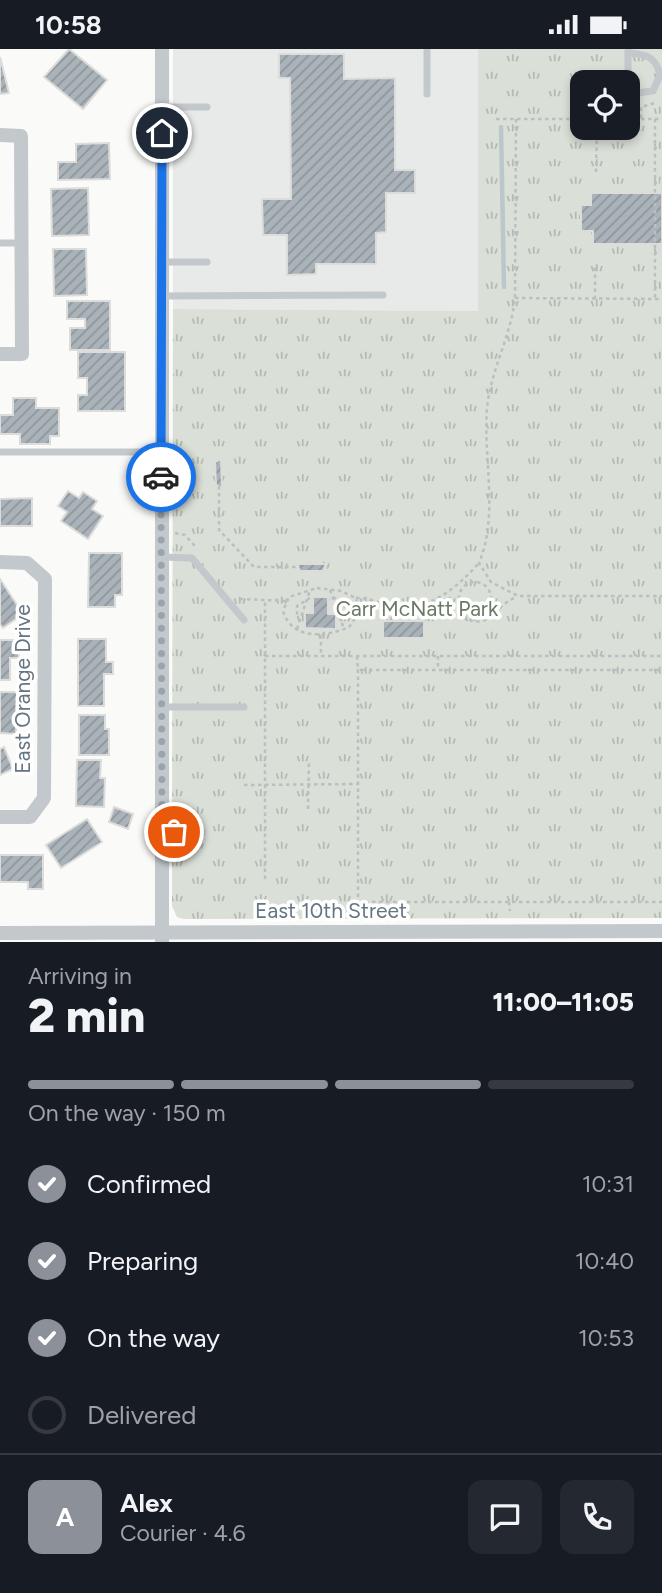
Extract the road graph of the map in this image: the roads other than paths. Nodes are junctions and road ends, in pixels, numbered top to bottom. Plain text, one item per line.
1 (162, 49) edge
2 (427, 49) edge
3 (628, 51) edge
4 (628, 70) edge
5 (640, 93) edge
6 (426, 94) dead end
7 (162, 107) junction
8 (207, 107) dead end
9 (0, 135) edge
10 (0, 243) edge
11 (22, 243) junction
12 (161, 262) junction
13 (207, 262) dead end
14 (383, 295) dead end
15 (161, 296) junction
16 (0, 354) edge
17 (0, 452) edge
18 (161, 452) junction
19 (161, 557) junction
20 (0, 562) edge
21 (244, 620) dead end
22 (161, 707) junction
23 (244, 707) dead end
24 (0, 817) edge
25 (162, 832) junction
26 (201, 832) dead end
27 (662, 931) edge
28 (0, 933) edge
29 (162, 937) edge
30 (276, 937) edge
31 (384, 937) edge
32 (509, 937) edge
33 (615, 937) edge

1 - 7 street
2 - 6 lane
3 - 4 lane
3 - 5 lane
7 - 8 lane
7 - 12 street
9 - 11 street
10 - 11 lane
11 - 16 street
12 - 13 lane
12 - 15 street
14 - 15 lane
15 - 18 street
17 - 18 lane
18 - 19 street
19 - 21 lane
19 - 22 street
20 - 24 street, East Orange Drive
22 - 23 lane
22 - 25 street
25 - 26 lane
25 - 29 street
27 - 33 street, East 10th Street
28 - 29 street, East 10th Street
29 - 30 street, East 10th Street
30 - 31 street, East 10th Street
31 - 32 street, East 10th Street
32 - 33 street, East 10th Street

